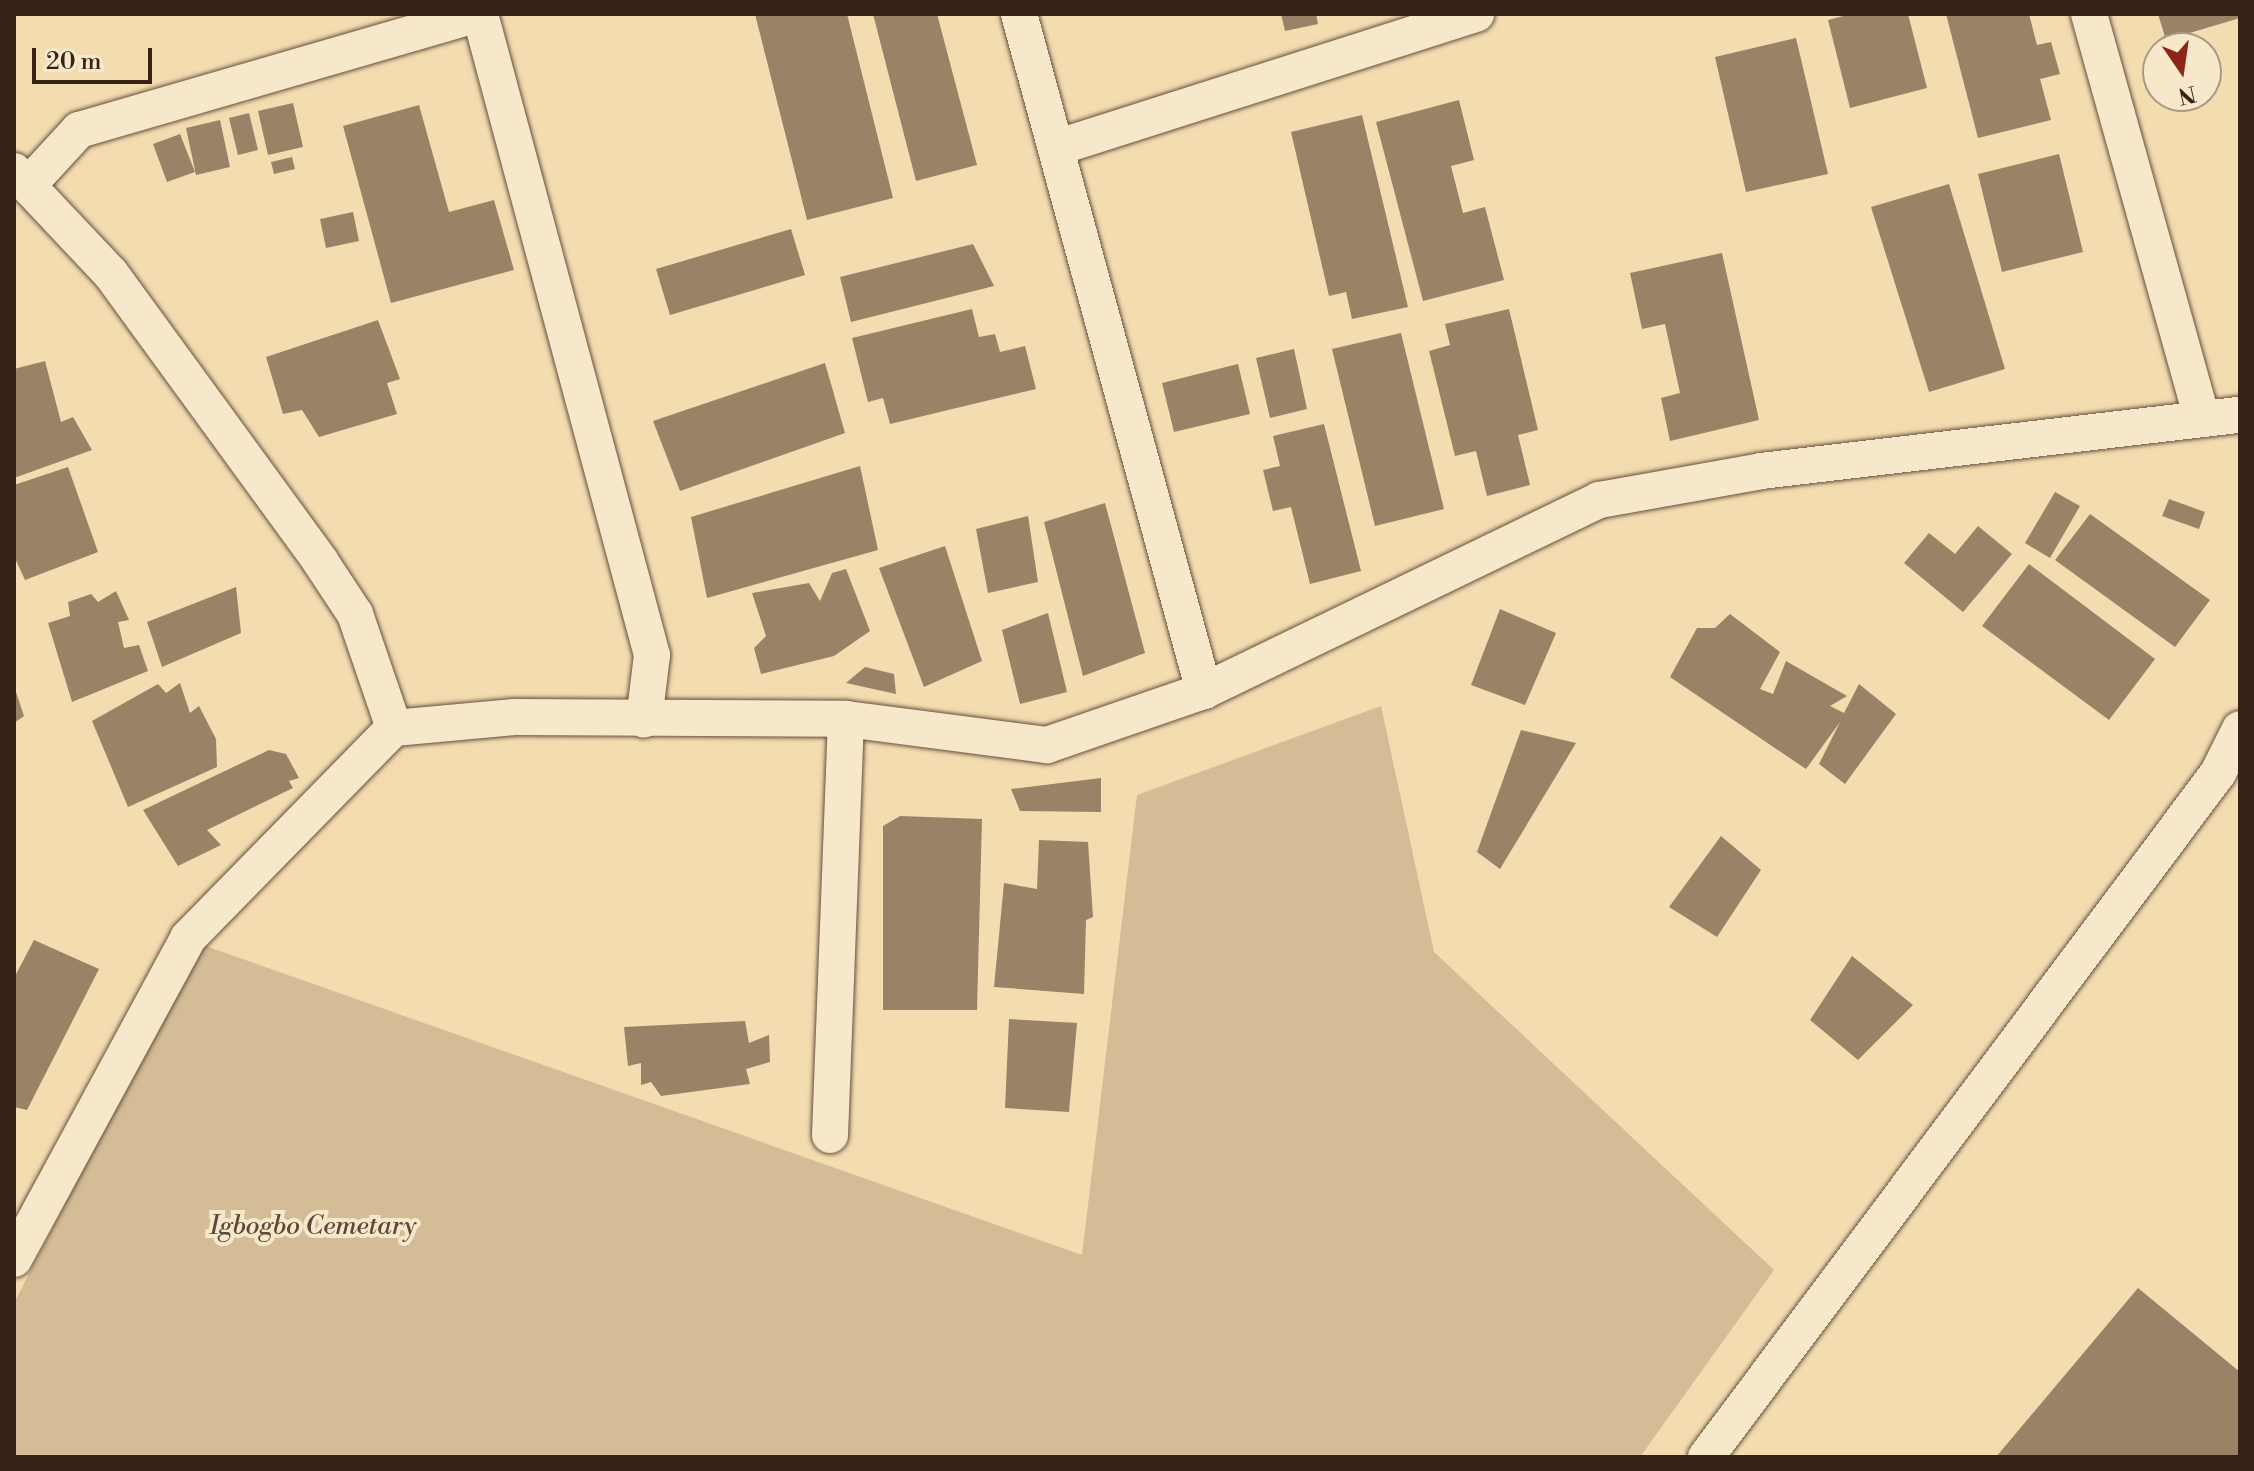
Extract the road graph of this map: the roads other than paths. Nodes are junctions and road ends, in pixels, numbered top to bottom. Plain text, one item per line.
1 (479, 14) edge
2 (1019, 14) edge
3 (1476, 14) edge
4 (2089, 14) edge
5 (1059, 147) junction
6 (23, 177) edge
7 (2201, 415) junction
8 (2240, 415) edge
9 (1204, 691) junction
10 (846, 719) junction
11 (644, 720) junction
12 (394, 728) junction
13 (2240, 729) edge
14 (830, 1135) dead end
15 (14, 1259) edge
16 (1706, 1457) edge

1 - 6 street
1 - 11 street
2 - 5 street
3 - 5 street
4 - 7 street
5 - 9 street
6 - 12 street
7 - 8 street
7 - 9 street
9 - 10 street
10 - 11 street
10 - 14 street
11 - 12 street
12 - 15 street
13 - 16 street

